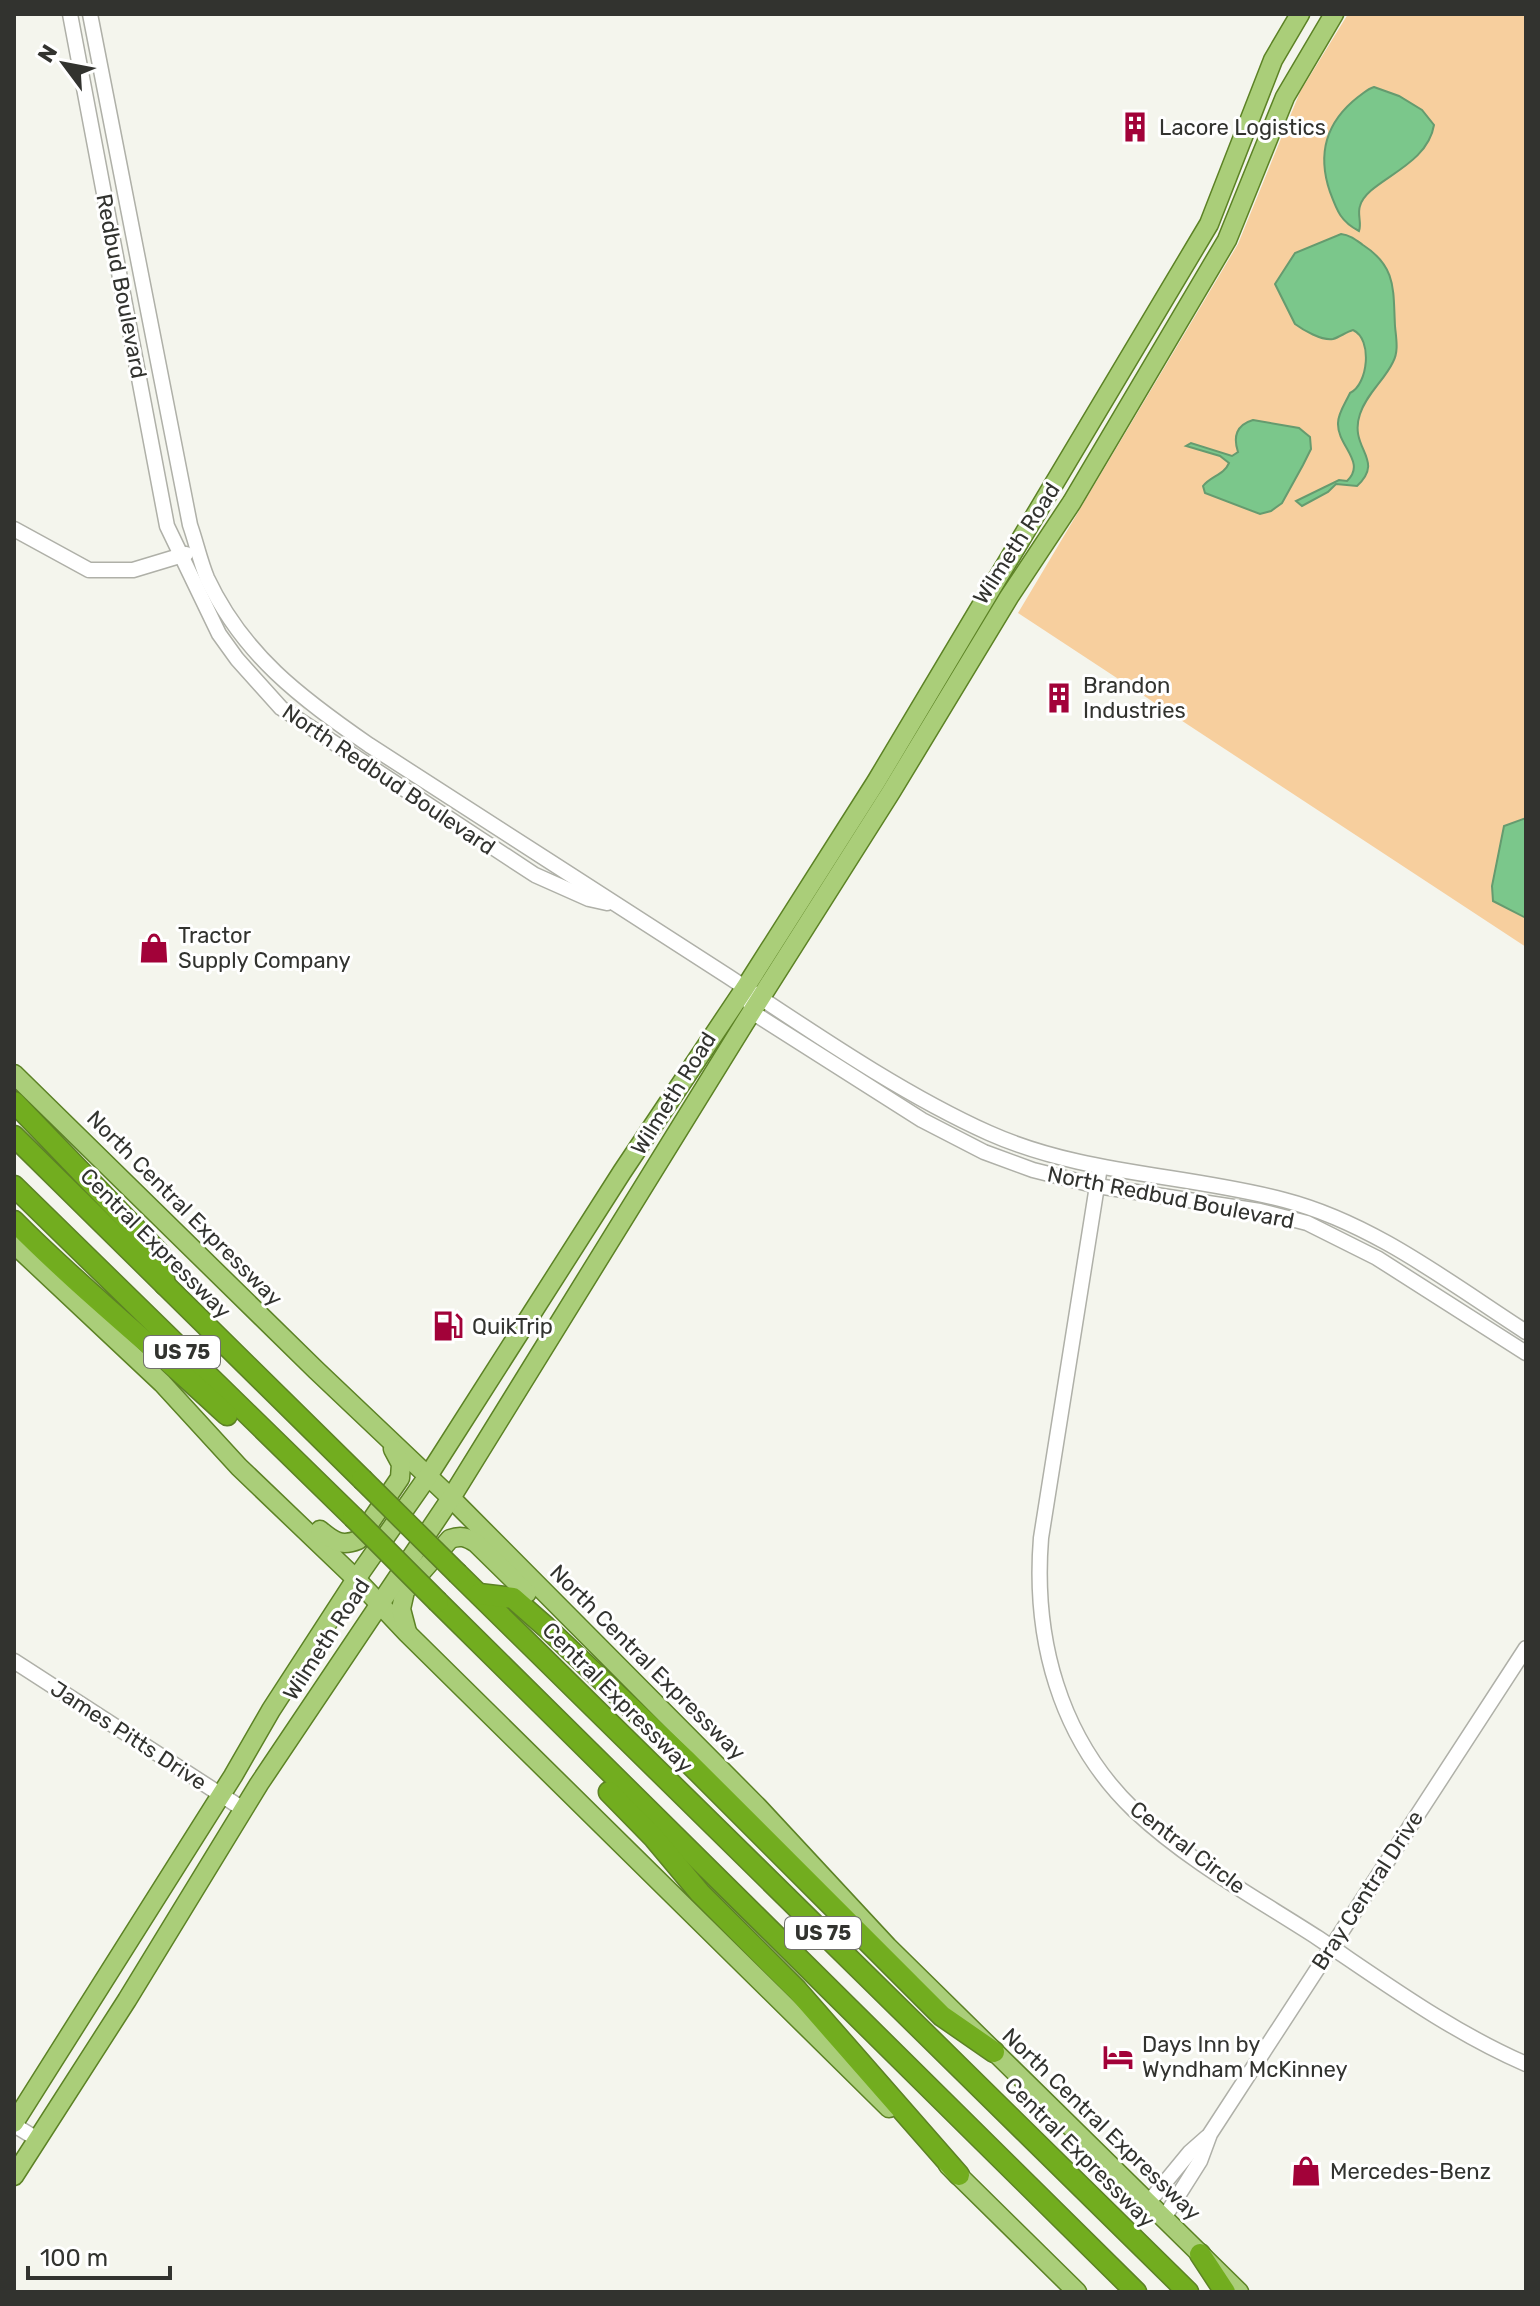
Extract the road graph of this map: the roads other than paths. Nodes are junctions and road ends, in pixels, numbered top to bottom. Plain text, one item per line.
1 (70, 14) edge
2 (90, 14) edge
3 (1300, 14) edge
4 (1334, 14) edge
5 (106, 94) junction
6 (86, 98) junction
7 (14, 529) edge
8 (198, 550) junction
9 (180, 556) junction
10 (978, 630) junction
11 (619, 906) junction
12 (753, 999) junction
13 (14, 1074) edge
14 (14, 1102) edge
15 (14, 1136) edge
16 (1100, 1167) junction
17 (622, 1172) junction
18 (14, 1186) edge
19 (1097, 1186) junction
20 (643, 1187) junction
21 (1324, 1213) junction
22 (14, 1221) edge
23 (1318, 1228) junction
24 (14, 1244) edge
25 (165, 1285) junction
26 (527, 1321) junction
27 (1512, 1323) junction
28 (1526, 1332) edge
29 (1502, 1338) junction
30 (1526, 1353) edge
31 (487, 1439) junction
32 (390, 1442) junction
33 (239, 1467) junction
34 (428, 1476) junction
35 (451, 1498) junction
36 (353, 1517) junction
37 (356, 1579) junction
38 (479, 1594) junction
39 (378, 1603) junction
40 (407, 1633) junction
41 (584, 1634) junction
42 (1526, 1648) edge
43 (14, 1661) edge
44 (511, 1676) junction
45 (221, 1795) junction
46 (243, 1809) junction
47 (1330, 1946) junction
48 (994, 2052) junction
49 (1526, 2064) edge
50 (14, 2124) edge
51 (1210, 2134) junction
52 (37, 2139) junction
53 (959, 2175) junction
54 (14, 2176) edge
55 (1148, 2203) junction
56 (1164, 2218) junction
57 (1200, 2254) junction
58 (1077, 2292) edge
59 (1136, 2292) edge
60 (1188, 2292) edge
61 (1225, 2292) edge
62 (1239, 2292) edge

1 - 6 street, Redbud Boulevard
2 - 5 street, Redbud Boulevard
3 - 10 main road, Wilmeth Road
4 - 10 main road, Wilmeth Road
5 - 6 street
5 - 8 street, Redbud Boulevard
6 - 9 street, Redbud Boulevard
7 - 9 street
8 - 9 street
8 - 11 street, North Redbud Boulevard
9 - 11 street, North Redbud Boulevard
10 - 12 main road, Wilmeth Road
11 - 12 street, North Redbud Boulevard
12 - 16 street, North Redbud Boulevard
12 - 17 main road, Wilmeth Road
12 - 19 street, North Redbud Boulevard
12 - 20 main road, Wilmeth Road
13 - 32 main road, North Central Expressway
14 - 25 highway
15 - 25 highway, Central Expressway / US 75
16 - 19 street, Central Circle
16 - 21 street, North Redbud Boulevard
17 - 20 main road
17 - 26 main road, Wilmeth Road
18 - 36 highway, US 75
19 - 23 street, North Redbud Boulevard
19 - 47 street, Central Circle
20 - 31 main road, Wilmeth Road
21 - 23 street
21 - 27 street, North Redbud Boulevard
22 - 36 highway
23 - 29 street, North Redbud Boulevard
24 - 33 main road
25 - 38 highway, Central Expressway / US 75, bridge
26 - 31 main road
26 - 34 main road, Wilmeth Road
27 - 28 street, North Redbud Boulevard
27 - 29 street
29 - 30 street, North Redbud Boulevard
31 - 35 main road, Wilmeth Road
32 - 33 main road
32 - 34 main road, North Central Expressway
33 - 37 main road
34 - 35 main road, North Central Expressway
34 - 37 main road, Wilmeth Road
35 - 39 main road, Wilmeth Road
35 - 41 main road, North Central Expressway
36 - 44 highway, US 75, bridge
37 - 39 main road
37 - 45 main road, Wilmeth Road
38 - 48 highway
38 - 60 highway, Central Expressway / US 75
39 - 40 main road
39 - 46 main road, Wilmeth Road
40 - 41 main road
40 - 53 main road
41 - 48 main road, North Central Expressway
42 - 47 street, Bray Central Drive
43 - 45 street, James Pitts Drive
44 - 53 highway
44 - 59 highway, US 75
45 - 46 street, James Pitts Drive
45 - 50 main road, Wilmeth Road
46 - 52 main road, Wilmeth Road
47 - 49 street, Central Circle
47 - 51 street, Bray Central Drive
48 - 55 main road, North Central Expressway
50 - 52 street
51 - 55 street, Bray Central Drive
51 - 56 street, Bray Central Drive
52 - 54 main road, Wilmeth Road
53 - 58 main road
55 - 56 main road, North Central Expressway
56 - 57 main road, North Central Expressway
57 - 61 highway
57 - 62 main road, North Central Expressway

